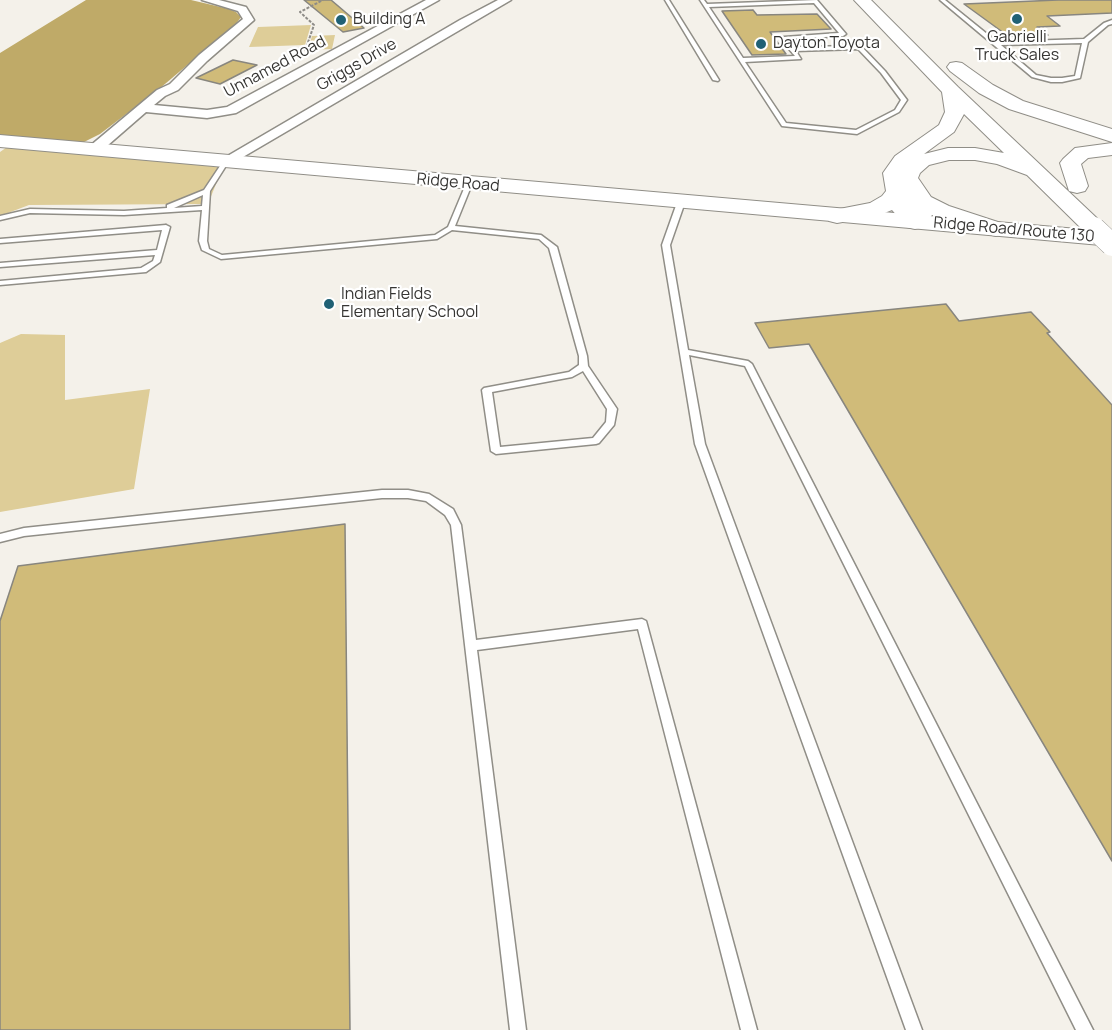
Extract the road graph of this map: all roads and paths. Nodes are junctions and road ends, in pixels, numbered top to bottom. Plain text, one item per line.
1 (207, 0) edge
2 (323, 0) edge
3 (434, 0) edge
4 (506, 0) edge
5 (668, 0) edge
6 (702, 0) edge
7 (862, 0) edge
8 (942, 0) edge
9 (814, 1) edge
10 (757, 2) edge
11 (706, 6) junction
12 (1112, 22) edge
13 (1085, 41) junction
14 (996, 44) junction
15 (792, 49) junction
16 (305, 51) dead end
17 (741, 60) junction
18 (716, 80) dead end
19 (951, 91) junction
20 (149, 109) junction
21 (1112, 136) edge
22 (0, 141) edge
23 (1112, 149) edge
24 (101, 150) junction
25 (226, 161) junction
26 (1035, 171) junction
27 (469, 184) junction
28 (1077, 186) junction
29 (207, 191) junction
30 (896, 192) junction
31 (681, 202) junction
32 (206, 208) junction
33 (152, 212) junction
34 (919, 212) junction
35 (837, 216) junction
36 (0, 218) edge
37 (451, 228) junction
38 (996, 229) joint
39 (1106, 229) edge
40 (0, 241) edge
41 (1112, 245) edge
42 (160, 252) junction
43 (0, 265) edge
44 (0, 283) edge
45 (685, 352) junction
46 (584, 366) junction
47 (0, 538) edge
48 (471, 646) junction
49 (518, 1030) edge
50 (749, 1030) edge
51 (914, 1030) edge
52 (1084, 1030) edge

1 - 20 street
2 - 16 path
3 - 20 street, Unnamed Road
4 - 25 street, Griggs Drive
5 - 18 lane
6 - 11 lane
7 - 19 highway
8 - 14 lane
9 - 10 lane
9 - 15 lane
10 - 11 lane
11 - 17 lane
12 - 13 lane
13 - 14 lane
13 - 14 lane
15 - 17 lane
15 - 17 lane
19 - 26 highway
19 - 30 highway
20 - 24 street
21 - 28 highway
22 - 24 street, Ridge Road
23 - 28 highway
24 - 25 street, Ridge Road
25 - 27 street, Ridge Road
25 - 29 lane
26 - 34 highway
26 - 39 highway
27 - 31 street, Ridge Road
27 - 37 lane
28 - 39 highway
29 - 32 lane
29 - 33 lane
30 - 34 highway
30 - 35 highway
31 - 35 street, Ridge Road
31 - 45 lane
32 - 33 lane
32 - 37 lane
33 - 36 lane
34 - 35 street, Ridge Road
34 - 38 highway
37 - 46 lane
38 - 39 street, Ridge Road/Route 130
39 - 41 highway, bridge
40 - 42 lane
42 - 43 lane
42 - 44 lane
45 - 51 lane
45 - 52 lane
46 - 46 lane
47 - 48 lane
48 - 49 lane
48 - 50 lane

